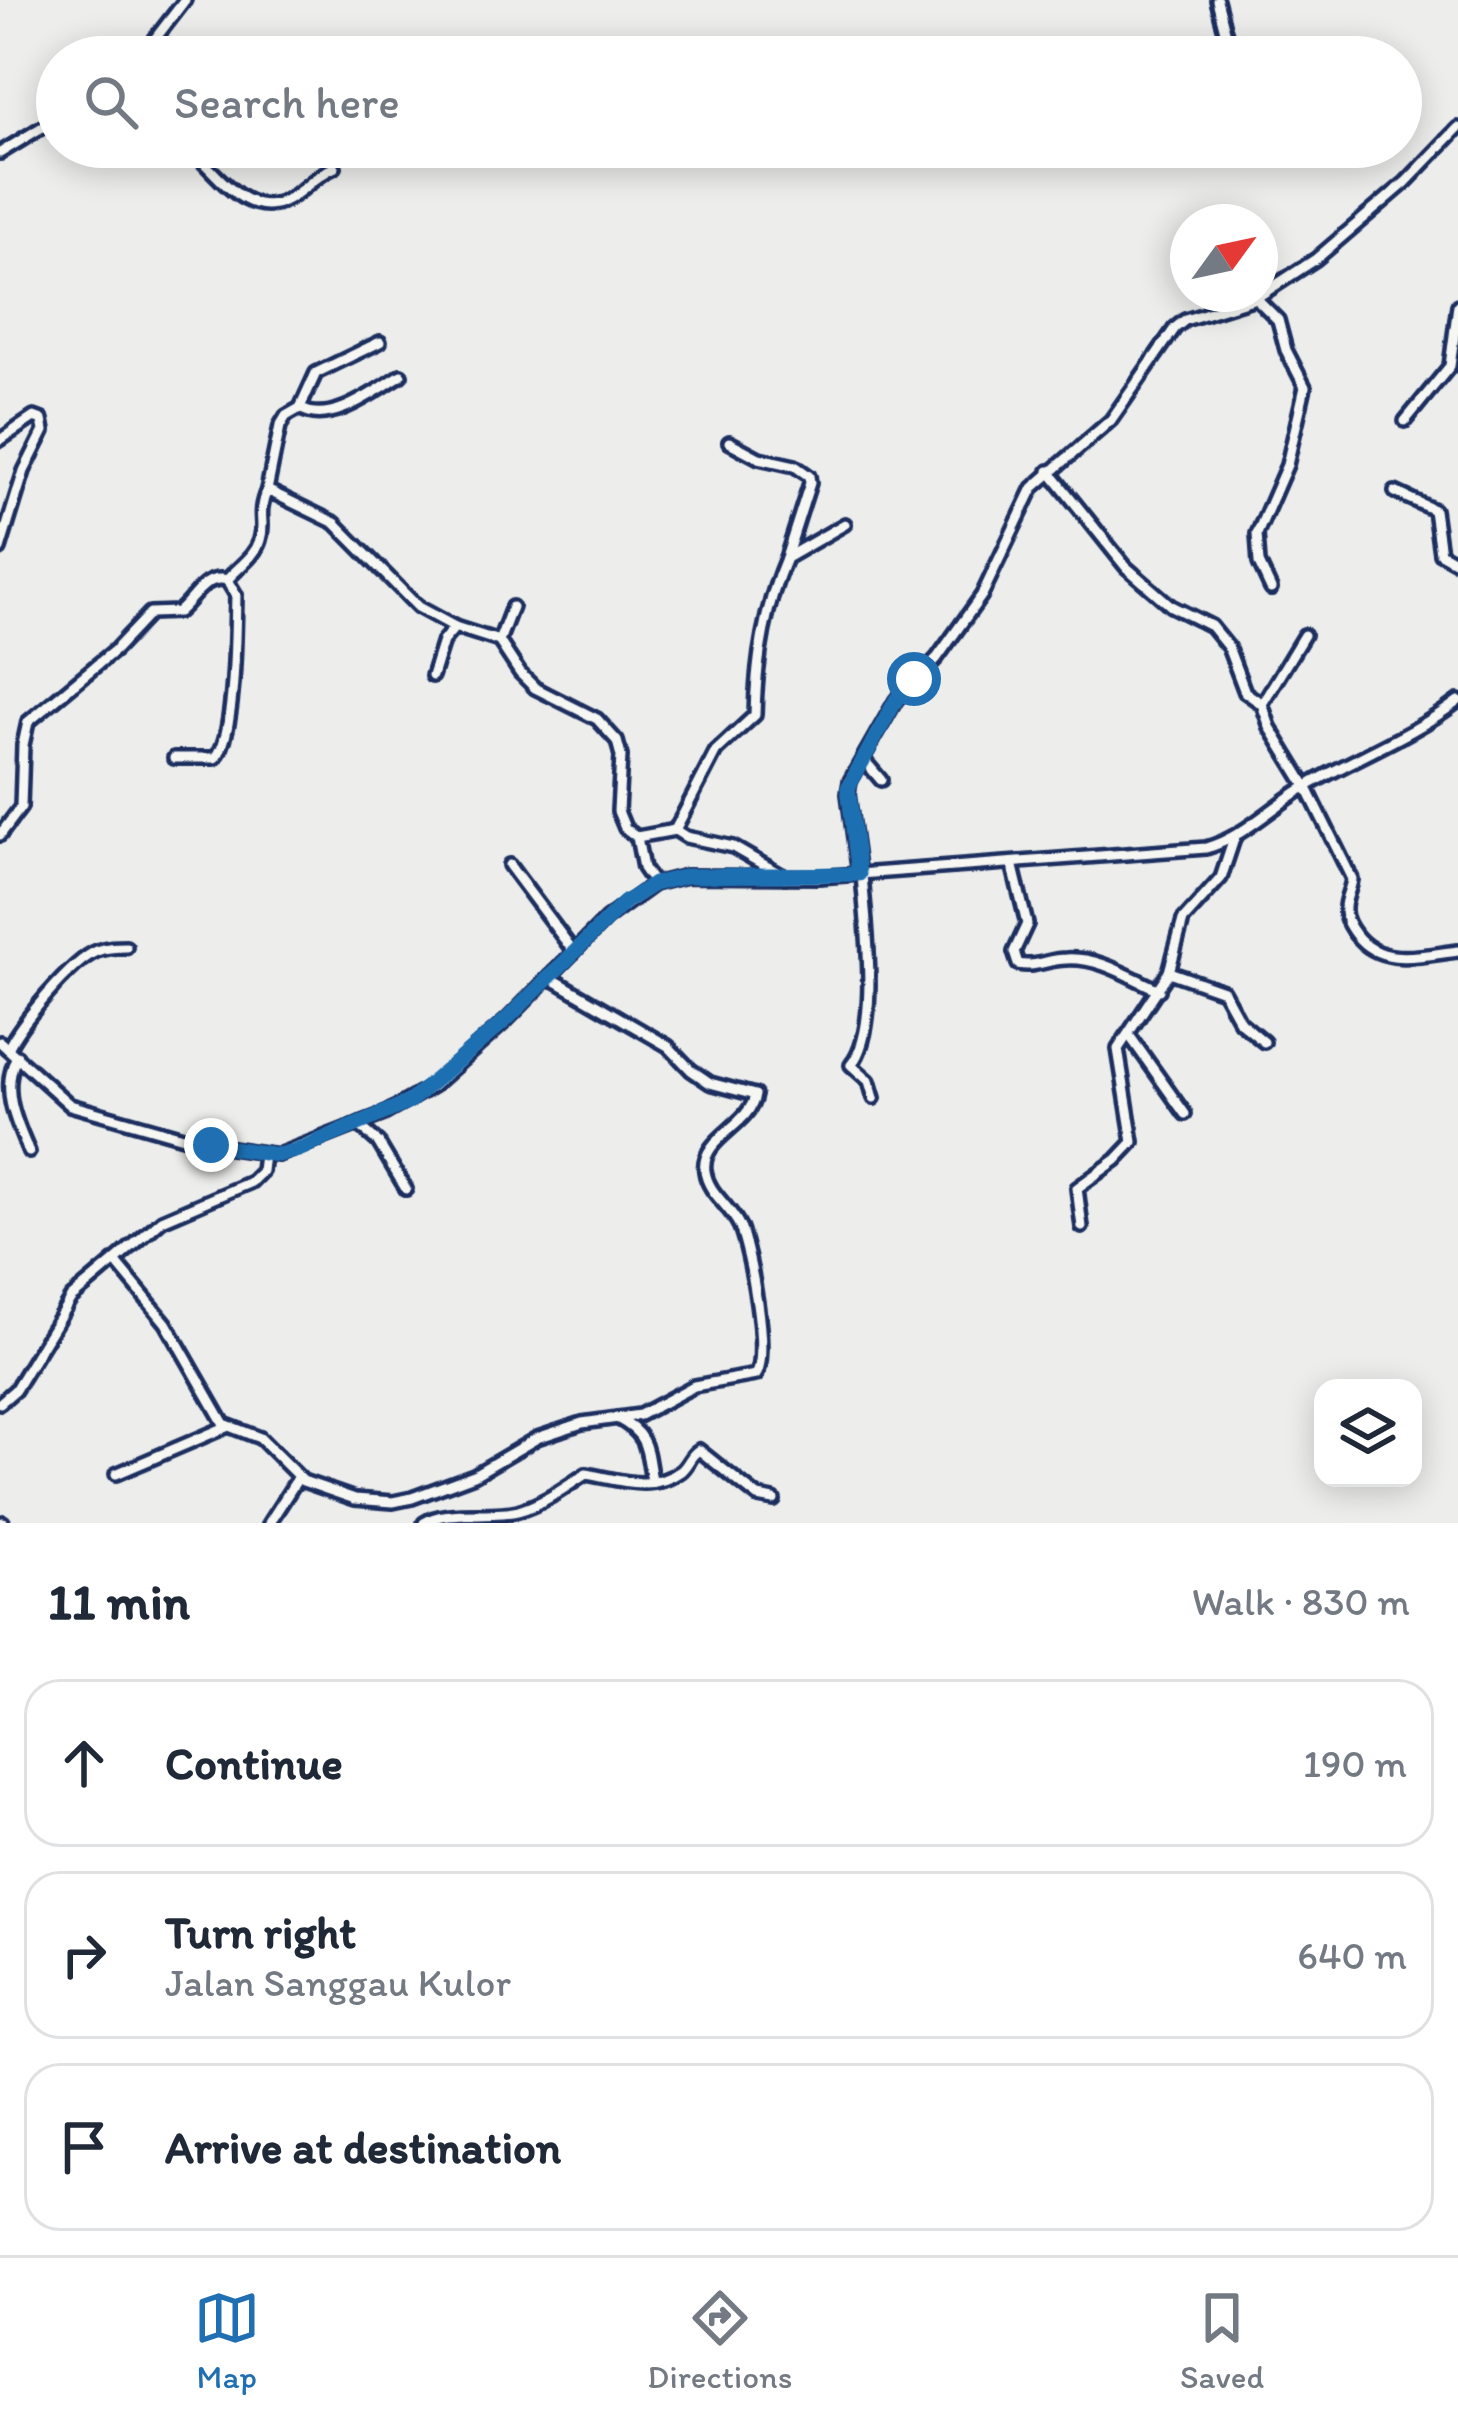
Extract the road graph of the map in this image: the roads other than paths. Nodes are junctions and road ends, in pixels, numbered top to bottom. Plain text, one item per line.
1 (184, 0) edge
2 (1217, 0) edge
3 (157, 36) edge
4 (1227, 36) edge
5 (1458, 128) edge
6 (36, 131) edge
7 (0, 153) edge
8 (1422, 163) edge
9 (208, 168) edge
10 (333, 168) edge
11 (1416, 168) edge
12 (1278, 284) edge
13 (1458, 305) edge
14 (1211, 312) edge
15 (1270, 312) edge
16 (380, 342) dead end
17 (401, 375) dead end
18 (300, 408) junction
19 (1405, 421) dead end
20 (0, 440) edge
21 (729, 442) dead end
22 (1049, 471) junction
23 (267, 490) junction
24 (1395, 492) dead end
25 (845, 524) dead end
26 (0, 549) edge
27 (786, 558) junction
28 (1458, 563) edge
29 (227, 580) junction
30 (1271, 590) dead end
31 (512, 607) dead end
32 (455, 627) junction
33 (1304, 635) dead end
34 (500, 641) junction
35 (432, 676) dead end
36 (1458, 701) edge
37 (1262, 704) junction
38 (174, 758) dead end
39 (864, 760) junction
40 (881, 780) dead end
41 (1306, 786) junction
42 (675, 830) junction
43 (1236, 834) junction
44 (0, 836) edge
45 (637, 837) junction
46 (1012, 863) junction
47 (509, 865) dead end
48 (860, 874) junction
49 (785, 877) junction
50 (654, 884) junction
51 (126, 947) dead end
52 (1458, 951) edge
53 (574, 952) junction
54 (1169, 972) junction
55 (549, 977) junction
56 (1159, 990) junction
57 (1129, 1035) junction
58 (1264, 1042) dead end
59 (8, 1049) edge
60 (874, 1098) dead end
61 (1185, 1114) dead end
62 (359, 1125) junction
63 (29, 1152) dead end
64 (265, 1154) junction
65 (406, 1189) dead end
66 (1082, 1228) dead end
67 (115, 1261) junction
68 (0, 1403) edge
69 (617, 1418) junction
70 (226, 1426) junction
71 (651, 1472) junction
72 (116, 1474) dead end
73 (298, 1478) junction
74 (774, 1500) dead end
75 (269, 1523) edge
76 (424, 1523) edge

1 - 3 street
2 - 4 street
5 - 8 street
6 - 7 street
9 - 10 street
11 - 12 street
13 - 19 street
14 - 22 street
15 - 30 street
16 - 18 street
17 - 18 street
18 - 23 street
20 - 26 street
21 - 27 street
22 - 37 street
22 - 39 street
23 - 29 street
23 - 32 street
24 - 28 street
25 - 27 street
27 - 42 street
29 - 38 street
29 - 44 street
31 - 34 street
32 - 34 street
32 - 35 street
33 - 37 street
34 - 45 street
36 - 41 street
37 - 41 street
39 - 40 street
39 - 48 street
41 - 43 street
41 - 52 street
42 - 45 street
42 - 49 street
43 - 46 street
43 - 54 street
45 - 50 street
46 - 48 street
46 - 56 street
47 - 53 street
48 - 49 street
48 - 60 street
49 - 50 street
50 - 53 street
51 - 59 street
53 - 55 street
54 - 56 street
54 - 58 street
55 - 62 street
55 - 69 street
56 - 57 street
57 - 61 street
57 - 66 street
59 - 63 street
59 - 64 street
62 - 64 street
62 - 65 street
64 - 67 street
67 - 68 street
67 - 70 street
69 - 71 street
69 - 73 street
70 - 72 street
70 - 73 street
71 - 74 street
71 - 76 street
73 - 75 street

